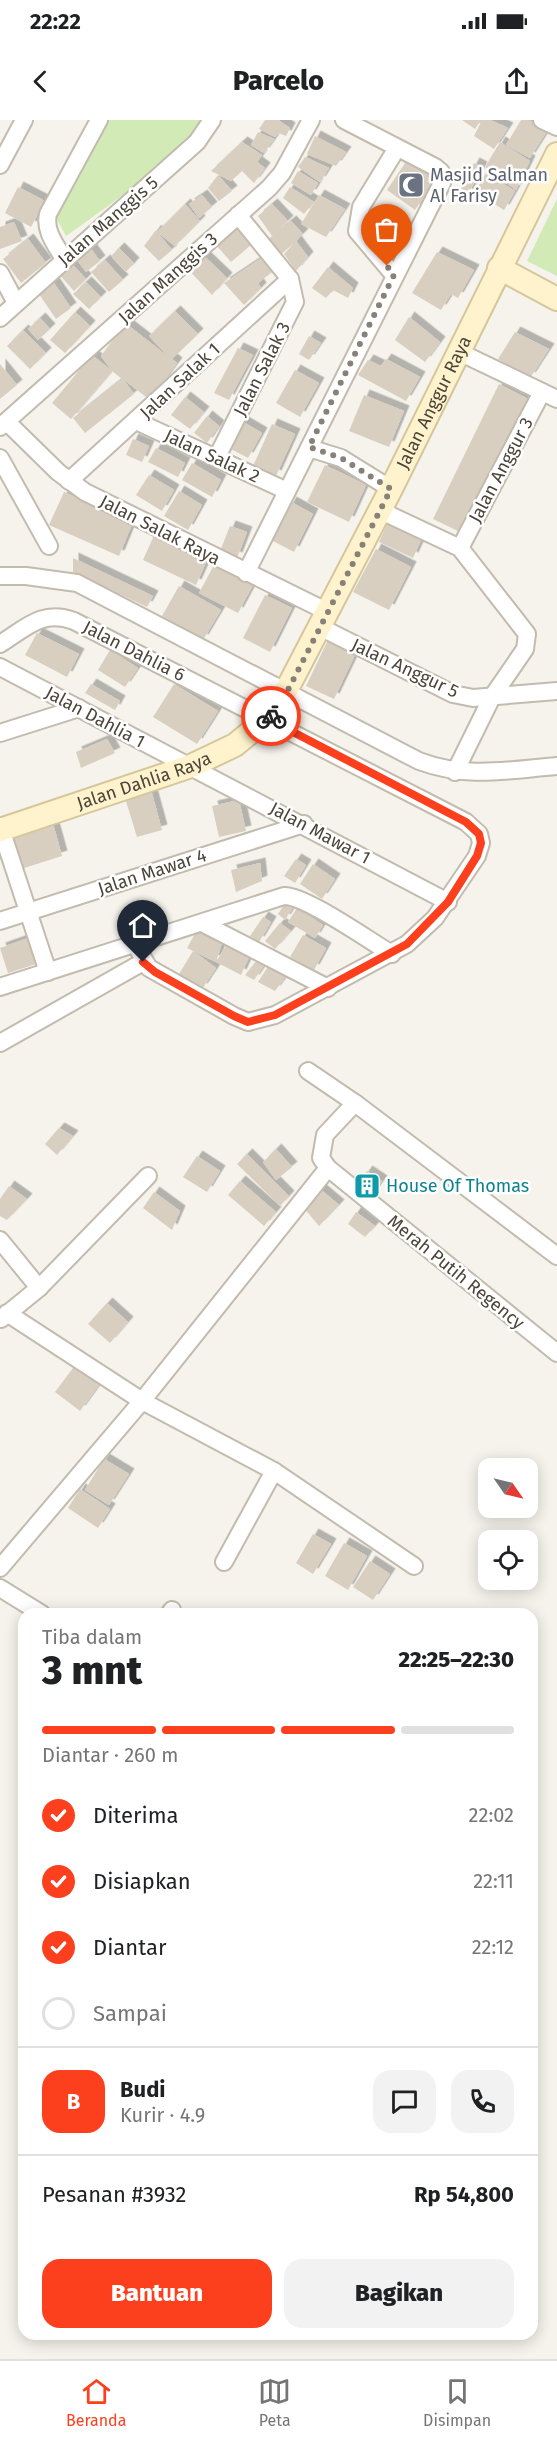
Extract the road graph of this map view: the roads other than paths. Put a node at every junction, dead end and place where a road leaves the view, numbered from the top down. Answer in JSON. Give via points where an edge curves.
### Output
{"nodes":[{"id":1,"x":24,"y":120,"type":"edge"},
{"id":2,"x":99,"y":120,"type":"edge"},
{"id":3,"x":212,"y":120,"type":"edge"},
{"id":4,"x":311,"y":120,"type":"edge"},
{"id":5,"x":344,"y":120,"type":"edge"},
{"id":6,"x":542,"y":120,"type":"edge"},
{"id":7,"x":557,"y":127,"type":"edge"},
{"id":8,"x":397,"y":148,"type":"junction"},
{"id":9,"x":557,"y":154,"type":"edge"},
{"id":10,"x":0,"y":165,"type":"edge"},
{"id":11,"x":238,"y":215,"type":"junction"},
{"id":12,"x":64,"y":259,"type":"junction"},
{"id":13,"x":499,"y":268,"type":"junction"},
{"id":14,"x":0,"y":273,"type":"edge"},
{"id":15,"x":394,"y":275,"type":"junction"},
{"id":16,"x":290,"y":279,"type":"junction"},
{"id":17,"x":557,"y":299,"type":"edge"},
{"id":18,"x":16,"y":303,"type":"junction"},
{"id":19,"x":0,"y":318,"type":"edge"},
{"id":20,"x":457,"y":351,"type":"junction"},
{"id":21,"x":550,"y":395,"type":"edge"},
{"id":22,"x":136,"y":421,"type":"junction"},
{"id":23,"x":4,"y":425,"type":"edge"},
{"id":24,"x":309,"y":447,"type":"junction"},
{"id":25,"x":217,"y":457,"type":"junction"},
{"id":26,"x":0,"y":458,"type":"edge"},
{"id":27,"x":69,"y":481,"type":"junction"},
{"id":28,"x":391,"y":489,"type":"junction"},
{"id":29,"x":287,"y":491,"type":"junction"},
{"id":30,"x":380,"y":510,"type":"junction"},
{"id":31,"x":49,"y":546,"type":"dead end"},
{"id":32,"x":460,"y":548,"type":"junction"},
{"id":33,"x":246,"y":573,"type":"junction"},
{"id":34,"x":0,"y":576,"type":"edge"},
{"id":35,"x":324,"y":620,"type":"junction"},
{"id":36,"x":0,"y":644,"type":"edge"},
{"id":37,"x":0,"y":667,"type":"edge"},
{"id":38,"x":557,"y":691,"type":"edge"},
{"id":39,"x":492,"y":697,"type":"junction"},
{"id":40,"x":278,"y":705,"type":"junction"},
{"id":41,"x":79,"y":708,"type":"junction"},
{"id":42,"x":0,"y":733,"type":"edge"},
{"id":43,"x":191,"y":766,"type":"junction"},
{"id":44,"x":557,"y":766,"type":"edge"},
{"id":45,"x":455,"y":772,"type":"junction"},
{"id":46,"x":304,"y":824,"type":"junction"},
{"id":47,"x":0,"y":828,"type":"edge"},
{"id":48,"x":448,"y":902,"type":"junction"},
{"id":49,"x":28,"y":912,"type":"junction"},
{"id":50,"x":0,"y":921,"type":"edge"},
{"id":51,"x":204,"y":924,"type":"junction"},
{"id":52,"x":136,"y":946,"type":"junction"},
{"id":53,"x":392,"y":954,"type":"junction"},
{"id":54,"x":143,"y":962,"type":"junction"},
{"id":55,"x":48,"y":972,"type":"junction"},
{"id":56,"x":0,"y":987,"type":"edge"},
{"id":57,"x":328,"y":988,"type":"junction"},
{"id":58,"x":0,"y":1043,"type":"edge"},
{"id":59,"x":308,"y":1071,"type":"dead end"},
{"id":60,"x":355,"y":1103,"type":"junction"},
{"id":61,"x":328,"y":1168,"type":"junction"},
{"id":62,"x":148,"y":1176,"type":"dead end"},
{"id":63,"x":0,"y":1240,"type":"edge"},
{"id":64,"x":557,"y":1257,"type":"edge"},
{"id":65,"x":39,"y":1288,"type":"junction"},
{"id":66,"x":3,"y":1316,"type":"edge"},
{"id":67,"x":557,"y":1353,"type":"edge"},
{"id":68,"x":142,"y":1401,"type":"junction"},
{"id":69,"x":274,"y":1472,"type":"junction"},
{"id":70,"x":224,"y":1562,"type":"dead end"},
{"id":71,"x":414,"y":1566,"type":"dead end"},
{"id":72,"x":0,"y":1568,"type":"edge"},
{"id":73,"x":0,"y":1588,"type":"edge"},
{"id":74,"x":32,"y":1608,"type":"edge"}],
"edges":[{"from":1,"to":10,"type":"street"},
{"from":2,"to":12,"type":"street","via":[[48,214],[49,232]]},
{"from":3,"to":12,"type":"street","name":"Jalan Manggis 5","via":[[188,149]]},
{"from":4,"to":11,"type":"street","name":"Jalan Manggis 3","via":[[282,173]]},
{"from":5,"to":8,"type":"street"},
{"from":6,"to":7,"type":"street"},
{"from":8,"to":15,"type":"street","via":[[361,207],[357,231]]},
{"from":8,"to":15,"type":"street","via":[[435,167],[443,176]]},
{"from":9,"to":13,"type":"street","name":"Jalan Anggur Raya"},
{"from":11,"to":16,"type":"street"},
{"from":11,"to":23,"type":"street","name":"Jalan Manggis 3"},
{"from":12,"to":18,"type":"street","name":"Jalan Manggis 5"},
{"from":13,"to":17,"type":"street"},
{"from":13,"to":20,"type":"street","name":"Jalan Anggur Raya"},
{"from":14,"to":18,"type":"street"},
{"from":15,"to":24,"type":"street"},
{"from":16,"to":22,"type":"street","name":"Jalan Salak 1"},
{"from":16,"to":25,"type":"street","name":"Jalan Salak 3","via":[[295,302],[291,314]]},
{"from":18,"to":19,"type":"street","name":"Jalan Manggis 5"},
{"from":20,"to":21,"type":"street"},
{"from":20,"to":28,"type":"street","name":"Jalan Anggur Raya"},
{"from":21,"to":32,"type":"street","name":"Jalan Anggur 3"},
{"from":22,"to":25,"type":"street","name":"Jalan Salak 2"},
{"from":22,"to":27,"type":"street","name":"Jalan Salak 1"},
{"from":23,"to":27,"type":"street","name":"Jalan Salak Raya"},
{"from":24,"to":28,"type":"street","via":[[341,458]]},
{"from":24,"to":29,"type":"street"},
{"from":25,"to":29,"type":"street","name":"Jalan Salak 2"},
{"from":26,"to":31,"type":"street"},
{"from":27,"to":33,"type":"street","name":"Jalan Salak Raya"},
{"from":28,"to":30,"type":"street","name":"Jalan Anggur Raya"},
{"from":29,"to":33,"type":"street"},
{"from":30,"to":32,"type":"street"},
{"from":30,"to":35,"type":"street","name":"Jalan Anggur Raya"},
{"from":32,"to":39,"type":"street","via":[[526,634],[525,649]]},
{"from":33,"to":35,"type":"street","name":"Jalan Salak Raya"},
{"from":34,"to":40,"type":"street","via":[[77,583]]},
{"from":35,"to":39,"type":"street","name":"Jalan Anggur 5","via":[[453,694]]},
{"from":35,"to":40,"type":"street","name":"Jalan Anggur Raya"},
{"from":36,"to":40,"type":"street","name":"Jalan Dahlia 6","via":[[45,616],[59,615]]},
{"from":37,"to":41,"type":"street","name":"Jalan Dahlia 1"},
{"from":38,"to":39,"type":"street","name":"Jalan Anggur 5"},
{"from":39,"to":45,"type":"street"},
{"from":40,"to":43,"type":"street","name":"Jalan Dahlia Raya","via":[[235,745]]},
{"from":40,"to":45,"type":"street"},
{"from":40,"to":48,"type":"street","via":[[474,827],[481,843],[477,856]]},
{"from":41,"to":42,"type":"street"},
{"from":41,"to":43,"type":"street","name":"Jalan Dahlia 1"},
{"from":43,"to":46,"type":"street","name":"Jalan Mawar 1"},
{"from":43,"to":47,"type":"street","name":"Jalan Dahlia Raya"},
{"from":44,"to":45,"type":"street"},
{"from":46,"to":48,"type":"street","name":"Jalan Mawar 1"},
{"from":46,"to":49,"type":"street","name":"Jalan Mawar 4"},
{"from":47,"to":49,"type":"street"},
{"from":48,"to":53,"type":"street","via":[[421,932]]},
{"from":49,"to":50,"type":"street","name":"Jalan Mawar 4"},
{"from":49,"to":55,"type":"street"},
{"from":51,"to":52,"type":"street"},
{"from":51,"to":53,"type":"street","via":[[291,895]]},
{"from":51,"to":57,"type":"street"},
{"from":52,"to":54,"type":"street"},
{"from":52,"to":55,"type":"street"},
{"from":53,"to":57,"type":"street"},
{"from":54,"to":57,"type":"street","via":[[248,1022],[275,1015]]},
{"from":54,"to":58,"type":"street"},
{"from":55,"to":56,"type":"street"},
{"from":59,"to":60,"type":"street"},
{"from":60,"to":61,"type":"street","via":[[325,1135],[321,1158]]},
{"from":60,"to":64,"type":"street"},
{"from":61,"to":67,"type":"street","name":"Merah Putih Regency"},
{"from":61,"to":68,"type":"street"},
{"from":62,"to":65,"type":"street"},
{"from":63,"to":65,"type":"street"},
{"from":65,"to":66,"type":"street"},
{"from":66,"to":68,"type":"street"},
{"from":68,"to":69,"type":"street"},
{"from":68,"to":72,"type":"street"},
{"from":69,"to":70,"type":"street"},
{"from":69,"to":71,"type":"street"},
{"from":73,"to":74,"type":"street"}]}
